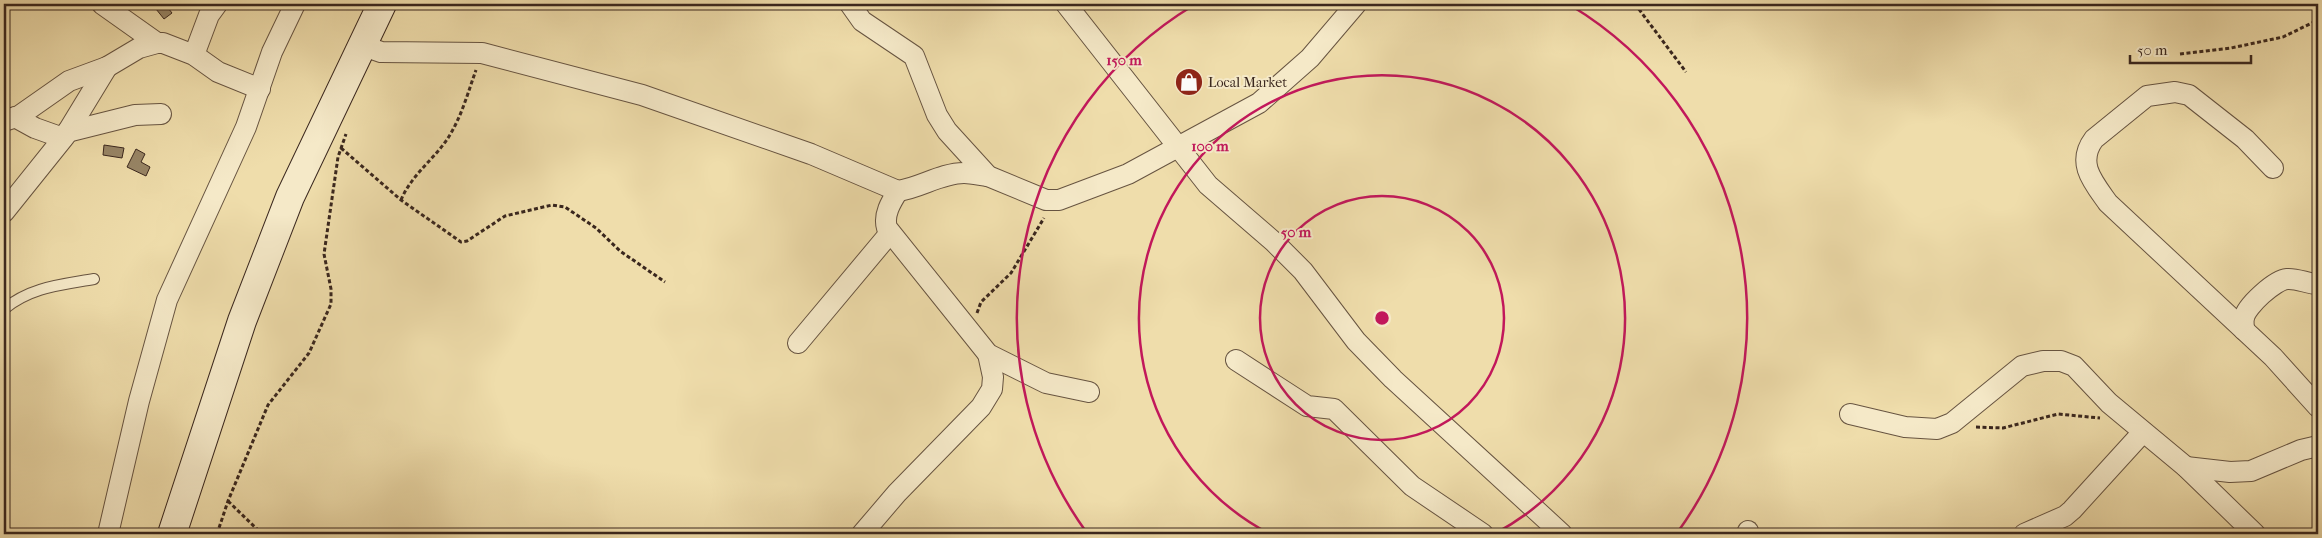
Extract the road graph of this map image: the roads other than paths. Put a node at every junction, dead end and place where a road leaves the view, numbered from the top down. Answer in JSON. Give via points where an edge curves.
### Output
{"nodes":[{"id":1,"x":102,"y":4,"type":"edge"},
{"id":2,"x":217,"y":4,"type":"edge"},
{"id":3,"x":296,"y":4,"type":"edge"},
{"id":4,"x":382,"y":4,"type":"edge"},
{"id":5,"x":850,"y":4,"type":"edge"},
{"id":6,"x":1066,"y":4,"type":"edge"},
{"id":7,"x":1356,"y":4,"type":"edge"},
{"id":8,"x":156,"y":43,"type":"junction"},
{"id":9,"x":361,"y":45,"type":"junction"},
{"id":10,"x":194,"y":55,"type":"junction"},
{"id":11,"x":107,"y":67,"type":"junction"},
{"id":12,"x":260,"y":89,"type":"junction"},
{"id":13,"x":161,"y":114,"type":"dead end"},
{"id":14,"x":10,"y":116,"type":"edge"},
{"id":15,"x":65,"y":135,"type":"junction"},
{"id":16,"x":1177,"y":147,"type":"junction"},
{"id":17,"x":2273,"y":168,"type":"dead end"},
{"id":18,"x":988,"y":176,"type":"junction"},
{"id":19,"x":898,"y":190,"type":"junction"},
{"id":20,"x":4,"y":212,"type":"edge"},
{"id":21,"x":890,"y":233,"type":"junction"},
{"id":22,"x":94,"y":279,"type":"dead end"},
{"id":23,"x":2318,"y":284,"type":"edge"},
{"id":24,"x":4,"y":309,"type":"edge"},
{"id":25,"x":2244,"y":330,"type":"junction"},
{"id":26,"x":798,"y":343,"type":"dead end"},
{"id":27,"x":983,"y":348,"type":"junction"},
{"id":28,"x":1236,"y":360,"type":"dead end"},
{"id":29,"x":1089,"y":392,"type":"dead end"},
{"id":30,"x":2318,"y":407,"type":"edge"},
{"id":31,"x":1850,"y":414,"type":"dead end"},
{"id":32,"x":2136,"y":427,"type":"junction"},
{"id":33,"x":2318,"y":446,"type":"edge"},
{"id":34,"x":2186,"y":466,"type":"junction"},
{"id":35,"x":108,"y":534,"type":"edge"},
{"id":36,"x":172,"y":534,"type":"edge"},
{"id":37,"x":862,"y":534,"type":"edge"},
{"id":38,"x":1483,"y":534,"type":"edge"},
{"id":39,"x":1562,"y":534,"type":"edge"},
{"id":40,"x":2024,"y":534,"type":"edge"},
{"id":41,"x":2255,"y":534,"type":"edge"}],
"edges":[{"from":1,"to":8,"type":"street"},
{"from":2,"to":10,"type":"street","via":[[209,15]]},
{"from":3,"to":12,"type":"street","via":[[272,52]]},
{"from":4,"to":9,"type":"main road"},
{"from":5,"to":18,"type":"street","via":[[862,21],[914,56],[937,115]]},
{"from":6,"to":16,"type":"street"},
{"from":7,"to":16,"type":"street","via":[[1310,58],[1259,103]]},
{"from":8,"to":10,"type":"street"},
{"from":8,"to":11,"type":"street","via":[[139,48]]},
{"from":9,"to":19,"type":"street","via":[[381,52],[482,53],[642,95],[811,154]]},
{"from":9,"to":36,"type":"main road","via":[[290,197],[242,320]]},
{"from":10,"to":12,"type":"street","via":[[218,72]]},
{"from":11,"to":14,"type":"street","via":[[60,86]]},
{"from":11,"to":15,"type":"street"},
{"from":12,"to":35,"type":"street","via":[[246,127],[167,300]]},
{"from":13,"to":15,"type":"street","via":[[135,115]]},
{"from":14,"to":15,"type":"street","via":[[35,128]]},
{"from":15,"to":20,"type":"street"},
{"from":16,"to":18,"type":"street","via":[[1128,174],[1055,200],[1032,196]]},
{"from":16,"to":39,"type":"street","via":[[1208,185],[1303,271],[1356,341],[1393,379]]},
{"from":17,"to":25,"type":"street","via":[[2244,139],[2189,95],[2176,92],[2147,96],[2087,147],[2085,160],[2090,177],[2108,203]]},
{"from":18,"to":19,"type":"street","via":[[952,174],[911,189]]},
{"from":19,"to":21,"type":"street","via":[[885,222]]},
{"from":21,"to":26,"type":"street"},
{"from":21,"to":27,"type":"street"},
{"from":22,"to":24,"type":"lane","via":[[50,286],[19,297]]},
{"from":23,"to":25,"type":"street","via":[[2288,278],[2280,280],[2251,303],[2244,318]]},
{"from":25,"to":30,"type":"street","via":[[2274,357]]},
{"from":27,"to":29,"type":"street","via":[[1046,383]]},
{"from":27,"to":37,"type":"street","via":[[993,377],[992,389],[981,407],[903,486]]},
{"from":28,"to":38,"type":"street","via":[[1307,406],[1334,409],[1412,486]]},
{"from":31,"to":32,"type":"street","via":[[1905,427],[1937,429],[1952,423],[2022,366],[2062,361],[2074,366]]},
{"from":32,"to":34,"type":"street"},
{"from":32,"to":40,"type":"street","via":[[2105,472],[2072,510]]},
{"from":33,"to":34,"type":"street","via":[[2251,471],[2230,472]]},
{"from":34,"to":41,"type":"street"}]}
